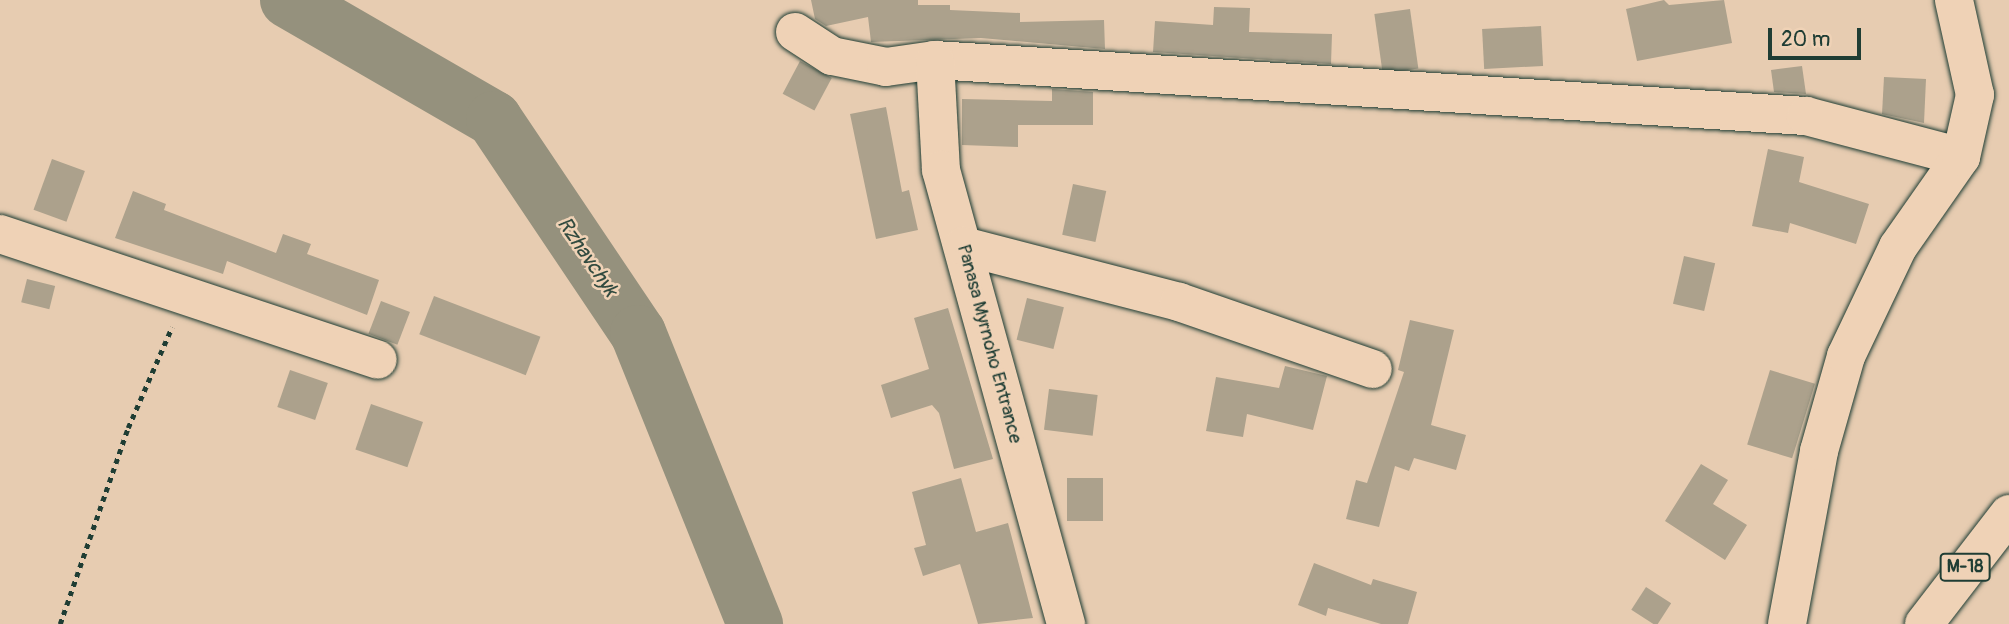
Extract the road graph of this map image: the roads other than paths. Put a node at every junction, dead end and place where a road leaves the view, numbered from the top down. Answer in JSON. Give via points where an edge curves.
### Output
{"nodes":[{"id":1,"x":1954,"y":0,"type":"edge"},
{"id":2,"x":795,"y":32,"type":"dead end"},
{"id":3,"x":935,"y":60,"type":"junction"},
{"id":4,"x":1961,"y":157,"type":"junction"},
{"id":5,"x":0,"y":234,"type":"edge"},
{"id":6,"x":963,"y":246,"type":"junction"},
{"id":7,"x":378,"y":360,"type":"dead end"},
{"id":8,"x":1373,"y":369,"type":"dead end"},
{"id":9,"x":2009,"y":514,"type":"edge"},
{"id":10,"x":1066,"y":624,"type":"edge"},
{"id":11,"x":1787,"y":624,"type":"edge"},
{"id":12,"x":1924,"y":624,"type":"edge"}],
"edges":[{"from":1,"to":4,"type":"main road","via":[[1975,95]]},
{"from":2,"to":3,"type":"main road","via":[[832,57],[873,65]]},
{"from":3,"to":4,"type":"main road","via":[[1805,116]]},
{"from":3,"to":6,"type":"main road","name":"Panasa Myrnoho Entrance","via":[[942,170]]},
{"from":4,"to":11,"type":"main road","via":[[1898,247],[1846,356],[1819,451]]},
{"from":5,"to":7,"type":"main road"},
{"from":6,"to":8,"type":"main road","via":[[1178,302]]},
{"from":6,"to":10,"type":"main road","name":"Panasa Myrnoho Entrance"},
{"from":9,"to":12,"type":"main road","number":"М-18"}]}
